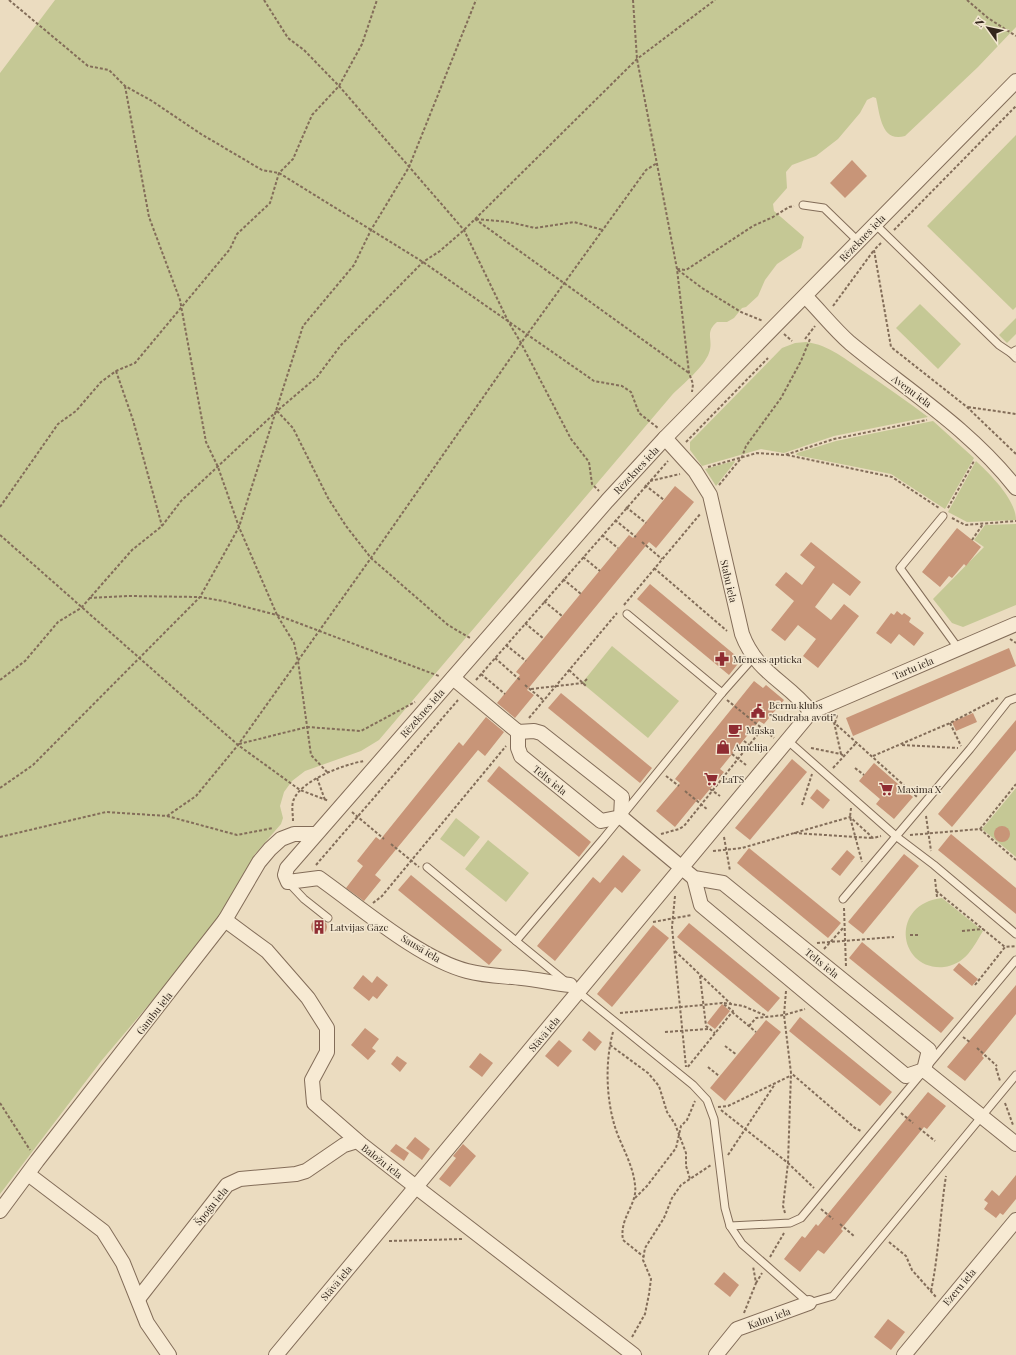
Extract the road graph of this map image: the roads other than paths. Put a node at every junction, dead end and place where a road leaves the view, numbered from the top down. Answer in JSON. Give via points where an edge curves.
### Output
{"nodes":[{"id":1,"x":1016,"y":81,"type":"edge"},
{"id":2,"x":803,"y":205,"type":"road end"},
{"id":3,"x":876,"y":225,"type":"junction"},
{"id":4,"x":859,"y":242,"type":"junction"},
{"id":5,"x":806,"y":296,"type":"junction"},
{"id":6,"x":1014,"y":354,"type":"edge"},
{"id":7,"x":666,"y":437,"type":"junction"},
{"id":8,"x":1016,"y":488,"type":"edge"},
{"id":9,"x":944,"y":514,"type":"road end"},
{"id":10,"x":627,"y":614,"type":"dead end"},
{"id":11,"x":1016,"y":624,"type":"edge"},
{"id":12,"x":958,"y":648,"type":"junction"},
{"id":13,"x":753,"y":658,"type":"junction"},
{"id":14,"x":451,"y":680,"type":"junction"},
{"id":15,"x":721,"y":694,"type":"junction"},
{"id":16,"x":1016,"y":698,"type":"edge"},
{"id":17,"x":814,"y":710,"type":"junction"},
{"id":18,"x":522,"y":727,"type":"junction"},
{"id":19,"x":787,"y":740,"type":"junction"},
{"id":20,"x":621,"y":817,"type":"junction"},
{"id":21,"x":315,"y":834,"type":"junction"},
{"id":22,"x":895,"y":835,"type":"junction"},
{"id":23,"x":427,"y":867,"type":"road end"},
{"id":24,"x":682,"y":868,"type":"junction"},
{"id":25,"x":694,"y":878,"type":"junction"},
{"id":26,"x":288,"y":882,"type":"junction"},
{"id":27,"x":843,"y":899,"type":"road end"},
{"id":28,"x":328,"y":918,"type":"dead end"},
{"id":29,"x":225,"y":920,"type":"junction"},
{"id":30,"x":1016,"y":934,"type":"edge"},
{"id":31,"x":516,"y":940,"type":"junction"},
{"id":32,"x":1016,"y":960,"type":"edge"},
{"id":33,"x":574,"y":989,"type":"junction"},
{"id":34,"x":924,"y":1070,"type":"junction"},
{"id":35,"x":1016,"y":1075,"type":"edge"},
{"id":36,"x":982,"y":1117,"type":"junction"},
{"id":37,"x":357,"y":1140,"type":"junction"},
{"id":38,"x":1016,"y":1144,"type":"edge"},
{"id":39,"x":28,"y":1174,"type":"junction"},
{"id":40,"x":416,"y":1187,"type":"junction"},
{"id":41,"x":0,"y":1211,"type":"edge"},
{"id":42,"x":1016,"y":1220,"type":"edge"},
{"id":43,"x":730,"y":1226,"type":"junction"},
{"id":44,"x":138,"y":1299,"type":"junction"},
{"id":45,"x":809,"y":1303,"type":"junction"},
{"id":46,"x":721,"y":1352,"type":"edge"},
{"id":47,"x":631,"y":1353,"type":"edge"},
{"id":48,"x":169,"y":1355,"type":"edge"},
{"id":49,"x":276,"y":1355,"type":"edge"},
{"id":50,"x":904,"y":1355,"type":"edge"}],
"edges":[{"from":1,"to":3,"type":"street","name":"Rēzeknes iela"},
{"from":2,"to":4,"type":"lane","via":[[824,208]]},
{"from":3,"to":4,"type":"street","name":"Rēzeknes iela"},
{"from":3,"to":6,"type":"lane","via":[[999,345]]},
{"from":4,"to":5,"type":"street","name":"Rēzeknes iela"},
{"from":5,"to":7,"type":"street","name":"Rēzeknes iela"},
{"from":5,"to":8,"type":"street","name":"Aveņu iela","via":[[848,341],[946,416],[983,450]]},
{"from":7,"to":13,"type":"street","name":"Stabu iela","via":[[695,471],[710,495],[742,634]]},
{"from":7,"to":14,"type":"street","name":"Rēzeknes iela"},
{"from":9,"to":12,"type":"lane","via":[[900,568]]},
{"from":10,"to":15,"type":"lane"},
{"from":11,"to":12,"type":"street","name":"Tartu iela"},
{"from":12,"to":17,"type":"street","name":"Tartu iela"},
{"from":13,"to":15,"type":"lane"},
{"from":13,"to":17,"type":"street","name":"Stabu iela"},
{"from":14,"to":18,"type":"street"},
{"from":14,"to":21,"type":"street","name":"Rēzeknes iela"},
{"from":15,"to":20,"type":"lane"},
{"from":16,"to":22,"type":"lane","via":[[1008,701],[924,804]]},
{"from":17,"to":19,"type":"street","name":"Stāvā iela"},
{"from":18,"to":20,"type":"street","via":[[542,733],[622,798]]},
{"from":18,"to":20,"type":"street","name":"Telts iela","via":[[518,748],[521,756],[600,821]]},
{"from":19,"to":22,"type":"lane"},
{"from":19,"to":24,"type":"street","name":"Stāvā iela"},
{"from":20,"to":24,"type":"street"},
{"from":20,"to":31,"type":"lane"},
{"from":21,"to":26,"type":"street","name":"Rēzeknes iela","via":[[287,868],[285,875]]},
{"from":21,"to":29,"type":"street","name":"Ganību iela","via":[[294,834],[270,849],[259,862]]},
{"from":22,"to":27,"type":"lane"},
{"from":22,"to":30,"type":"lane"},
{"from":23,"to":31,"type":"lane"},
{"from":24,"to":25,"type":"street"},
{"from":24,"to":33,"type":"street","name":"Stāvā iela","via":[[641,917]]},
{"from":25,"to":34,"type":"street","via":[[701,905],[906,1076]]},
{"from":25,"to":34,"type":"street","name":"Telts iela","via":[[723,882],[929,1050]]},
{"from":26,"to":28,"type":"lane","via":[[304,900]]},
{"from":26,"to":33,"type":"street","name":"Sausā iela","via":[[319,878],[408,942],[443,962],[467,971],[490,976],[521,978]]},
{"from":29,"to":37,"type":"street","name":"Baložu iela","via":[[268,951],[308,998],[327,1028],[327,1052],[312,1080],[314,1103]]},
{"from":29,"to":39,"type":"street","name":"Ganību iela"},
{"from":31,"to":33,"type":"lane"},
{"from":32,"to":34,"type":"lane"},
{"from":33,"to":40,"type":"street","name":"Stāvā iela"},
{"from":33,"to":43,"type":"lane","via":[[693,1085],[711,1108],[724,1208]]},
{"from":34,"to":36,"type":"street"},
{"from":34,"to":43,"type":"lane","via":[[801,1218],[790,1223]]},
{"from":35,"to":36,"type":"lane"},
{"from":36,"to":38,"type":"street"},
{"from":36,"to":45,"type":"lane","via":[[833,1296]]},
{"from":37,"to":40,"type":"street","name":"Baložu iela"},
{"from":37,"to":44,"type":"street","name":"Špoģu iela","via":[[344,1145],[306,1171],[240,1179],[227,1185]]},
{"from":39,"to":41,"type":"street","name":"Ganību iela"},
{"from":39,"to":44,"type":"street","via":[[103,1231],[123,1263]]},
{"from":40,"to":47,"type":"street","name":"Baložu iela"},
{"from":40,"to":49,"type":"street","name":"Stāvā iela"},
{"from":42,"to":50,"type":"street","name":"Ezeru iela"},
{"from":43,"to":45,"type":"lane","via":[[742,1244]]},
{"from":44,"to":48,"type":"street","via":[[147,1323]]},
{"from":45,"to":46,"type":"street","name":"Kalnu iela","via":[[738,1329]]}]}
